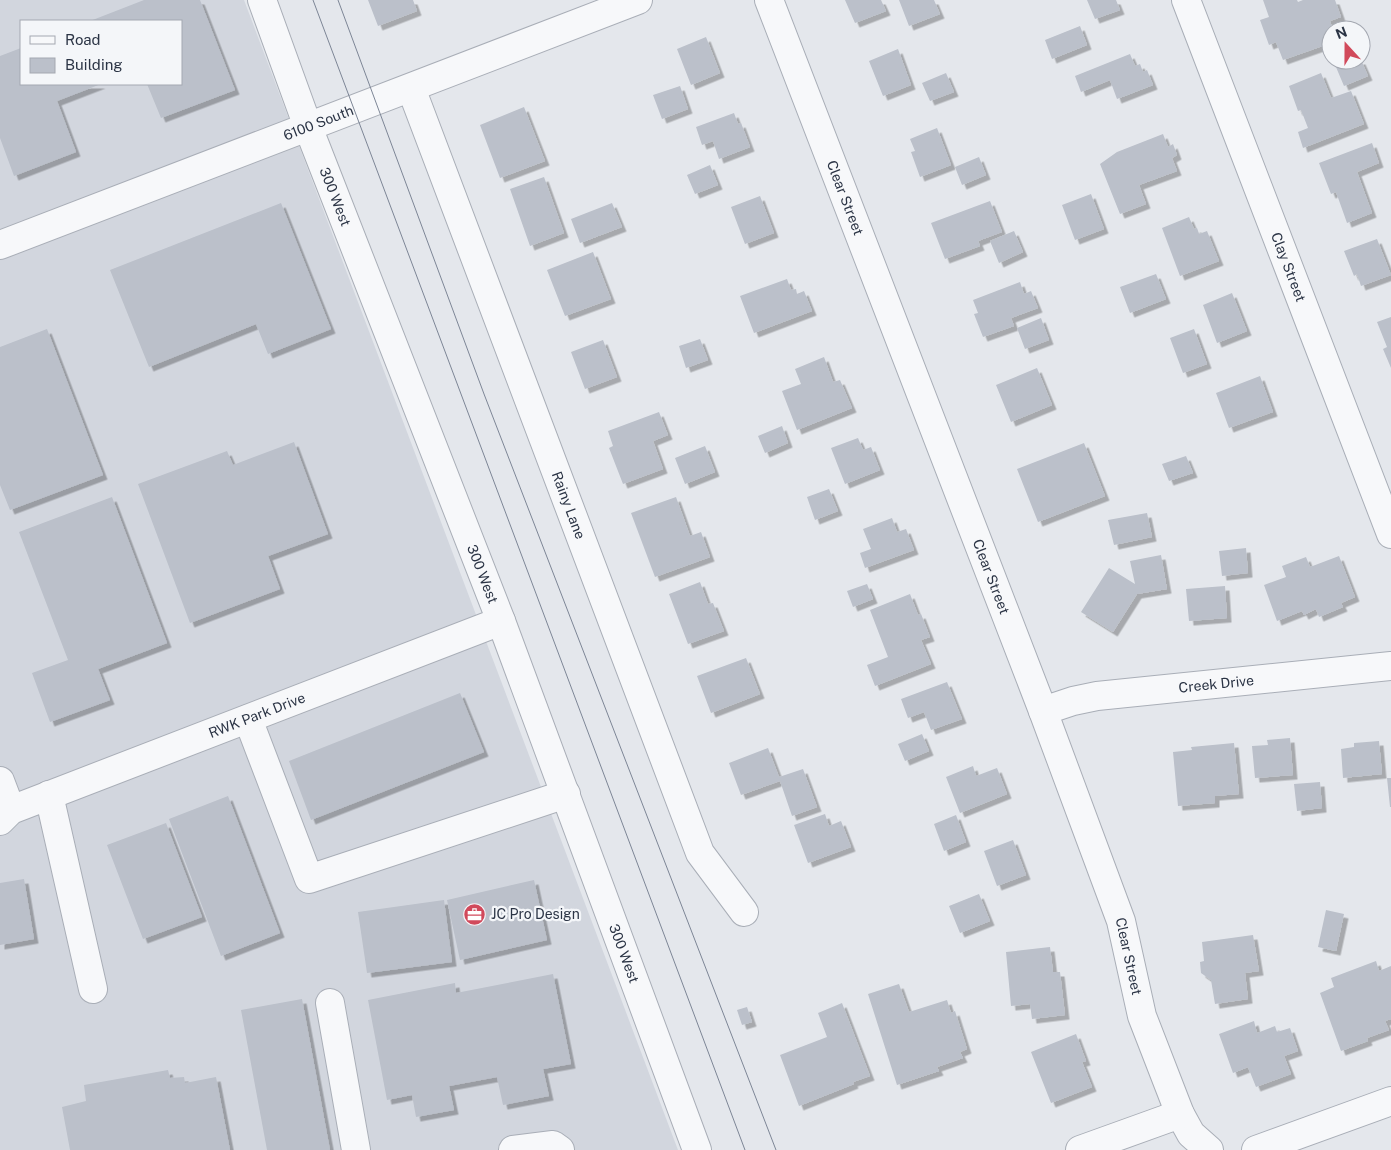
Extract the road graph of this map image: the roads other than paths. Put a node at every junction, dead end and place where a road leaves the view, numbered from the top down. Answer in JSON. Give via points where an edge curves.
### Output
{"nodes":[{"id":1,"x":262,"y":0,"type":"edge"},
{"id":2,"x":638,"y":0,"type":"edge"},
{"id":3,"x":769,"y":0,"type":"edge"},
{"id":4,"x":1186,"y":0,"type":"edge"},
{"id":5,"x":411,"y":88,"type":"junction"},
{"id":6,"x":308,"y":126,"type":"junction"},
{"id":7,"x":0,"y":245,"type":"edge"},
{"id":8,"x":1391,"y":534,"type":"edge"},
{"id":9,"x":501,"y":621,"type":"junction"},
{"id":10,"x":1391,"y":666,"type":"edge"},
{"id":11,"x":1043,"y":711,"type":"junction"},
{"id":12,"x":248,"y":719,"type":"junction"},
{"id":13,"x":0,"y":781,"type":"edge"},
{"id":14,"x":566,"y":794,"type":"junction"},
{"id":15,"x":49,"y":795,"type":"junction"},
{"id":16,"x":6,"y":815,"type":"edge"},
{"id":17,"x":744,"y":912,"type":"dead end"},
{"id":18,"x":93,"y":989,"type":"dead end"},
{"id":19,"x":330,"y":1003,"type":"dead end"},
{"id":20,"x":1391,"y":1102,"type":"edge"},
{"id":21,"x":1180,"y":1114,"type":"junction"},
{"id":22,"x":356,"y":1150,"type":"edge"},
{"id":23,"x":513,"y":1150,"type":"edge"},
{"id":24,"x":560,"y":1150,"type":"edge"},
{"id":25,"x":697,"y":1150,"type":"edge"},
{"id":26,"x":1080,"y":1150,"type":"edge"},
{"id":27,"x":1209,"y":1150,"type":"edge"},
{"id":28,"x":1256,"y":1150,"type":"edge"}],
"edges":[{"from":1,"to":6,"type":"street","name":"300 West"},
{"from":2,"to":5,"type":"street","name":"6100 South"},
{"from":3,"to":11,"type":"street","name":"Clear Street"},
{"from":4,"to":8,"type":"street","name":"Clay Street"},
{"from":5,"to":6,"type":"street","name":"6100 South"},
{"from":5,"to":17,"type":"street","name":"Rainy Lane","via":[[700,853]]},
{"from":6,"to":7,"type":"street","name":"6100 South"},
{"from":6,"to":9,"type":"street","name":"300 West"},
{"from":9,"to":12,"type":"street","name":"RWK Park Drive"},
{"from":9,"to":14,"type":"street","name":"300 West"},
{"from":10,"to":11,"type":"street","name":"Creek Drive","via":[[1096,696]]},
{"from":11,"to":21,"type":"street","name":"Clear Street","via":[[1121,921],[1142,1016]]},
{"from":12,"to":14,"type":"street","via":[[309,879]]},
{"from":12,"to":15,"type":"street","name":"RWK Park Drive"},
{"from":13,"to":16,"type":"street"},
{"from":14,"to":25,"type":"street","name":"300 West"},
{"from":15,"to":16,"type":"street","name":"RWK Park Drive"},
{"from":15,"to":18,"type":"street"},
{"from":19,"to":22,"type":"street"},
{"from":20,"to":28,"type":"street"},
{"from":21,"to":26,"type":"street"},
{"from":21,"to":27,"type":"street","name":"Clear Street","via":[[1191,1134]]},
{"from":23,"to":24,"type":"street","via":[[553,1145]]}]}
